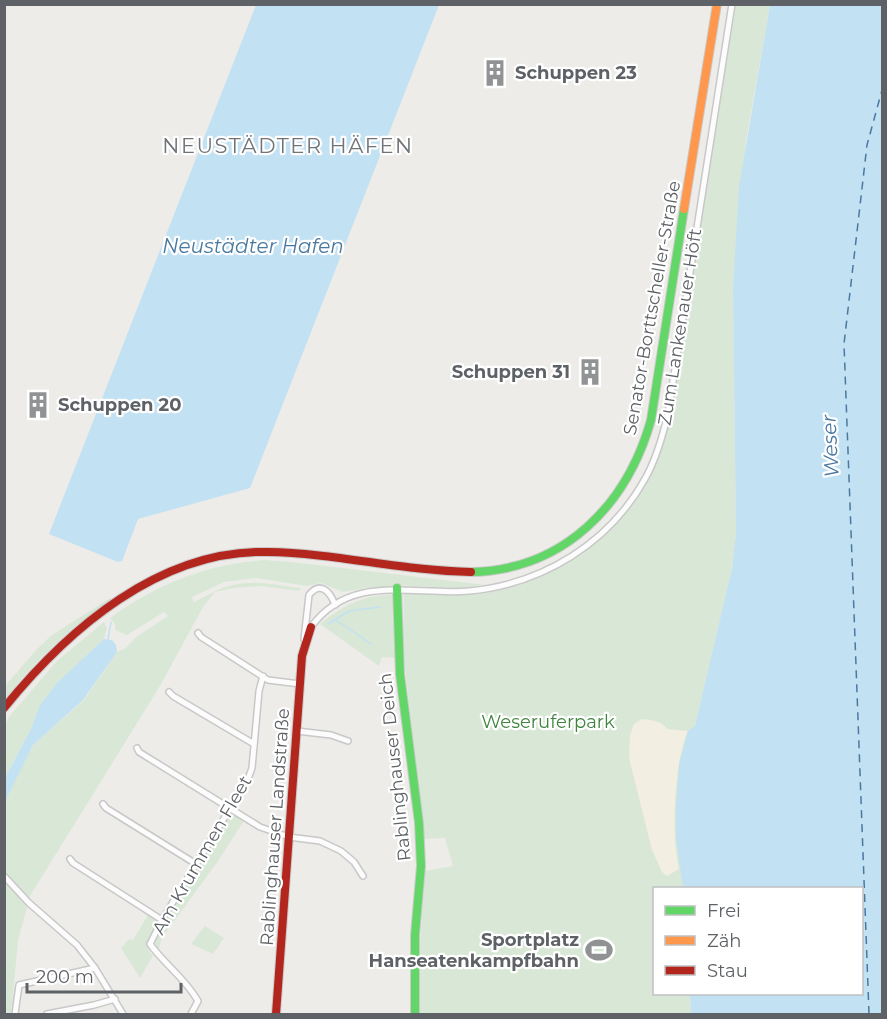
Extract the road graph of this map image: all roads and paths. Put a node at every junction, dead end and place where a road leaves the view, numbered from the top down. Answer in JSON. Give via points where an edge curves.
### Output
{"nodes":[{"id":1,"x":717,"y":4,"type":"edge"},
{"id":2,"x":732,"y":4,"type":"edge"},
{"id":3,"x":397,"y":588,"type":"junction"},
{"id":4,"x":335,"y":605,"type":"junction"},
{"id":5,"x":311,"y":627,"type":"joint"},
{"id":6,"x":198,"y":633,"type":"dead end"},
{"id":7,"x":305,"y":642,"type":"junction"},
{"id":8,"x":263,"y":676,"type":"junction"},
{"id":9,"x":300,"y":684,"type":"junction"},
{"id":10,"x":169,"y":692,"type":"dead end"},
{"id":11,"x":4,"y":708,"type":"edge"},
{"id":12,"x":297,"y":731,"type":"junction"},
{"id":13,"x":348,"y":741,"type":"dead end"},
{"id":14,"x":254,"y":744,"type":"junction"},
{"id":15,"x":137,"y":748,"type":"dead end"},
{"id":16,"x":104,"y":804,"type":"dead end"},
{"id":17,"x":231,"y":809,"type":"junction"},
{"id":18,"x":289,"y":837,"type":"junction"},
{"id":19,"x":70,"y":859,"type":"dead end"},
{"id":20,"x":196,"y":864,"type":"junction"},
{"id":21,"x":4,"y":876,"type":"edge"},
{"id":22,"x":363,"y":876,"type":"dead end"},
{"id":23,"x":162,"y":920,"type":"junction"},
{"id":24,"x":95,"y":968,"type":"junction"},
{"id":25,"x":115,"y":999,"type":"junction"},
{"id":26,"x":15,"y":1014,"type":"edge"},
{"id":27,"x":47,"y":1014,"type":"edge"},
{"id":28,"x":123,"y":1014,"type":"edge"},
{"id":29,"x":191,"y":1014,"type":"edge"},
{"id":30,"x":276,"y":1014,"type":"edge"},
{"id":31,"x":415,"y":1014,"type":"edge"}],
"edges":[{"from":1,"to":11,"type":"street","name":"Senator-Borttscheller-Straße","via":[[651,420],[630,477],[598,518],[540,558],[499,570],[459,572],[275,551],[225,555],[197,563],[153,582],[103,611],[51,654]]},
{"from":2,"to":3,"type":"street","name":"Zum Lankenauer Höft","via":[[668,412],[660,446],[638,491],[610,526],[586,547],[530,578],[466,591]]},
{"from":3,"to":4,"type":"street","name":"Zum Lankenauer Höft","via":[[360,594]]},
{"from":3,"to":31,"type":"street","name":"Rablinghauser Deich","via":[[400,674],[421,866],[415,935]]},
{"from":4,"to":5,"type":"street","name":"Zum Lankenauer Höft"},
{"from":4,"to":7,"type":"street","name":"Rablinghauser Landstraße","via":[[328,591],[322,588],[311,592]]},
{"from":5,"to":7,"type":"street","name":"Rablinghauser Landstraße"},
{"from":6,"to":8,"type":"street"},
{"from":7,"to":9,"type":"street","name":"Rablinghauser Landstraße"},
{"from":8,"to":9,"type":"street"},
{"from":8,"to":14,"type":"street","name":"Am Krummen Fleet"},
{"from":9,"to":12,"type":"street","name":"Rablinghauser Landstraße"},
{"from":10,"to":14,"type":"street"},
{"from":12,"to":13,"type":"street"},
{"from":12,"to":18,"type":"street","name":"Rablinghauser Landstraße"},
{"from":14,"to":17,"type":"street","name":"Am Krummen Fleet","via":[[252,768]]},
{"from":15,"to":17,"type":"street"},
{"from":16,"to":20,"type":"street"},
{"from":17,"to":18,"type":"street","via":[[260,827]]},
{"from":17,"to":20,"type":"street","name":"Am Krummen Fleet"},
{"from":18,"to":22,"type":"street","via":[[342,849]]},
{"from":18,"to":30,"type":"street","name":"Rablinghauser Landstraße"},
{"from":19,"to":23,"type":"street"},
{"from":20,"to":23,"type":"street","name":"Am Krummen Fleet"},
{"from":21,"to":24,"type":"street","via":[[77,945]]},
{"from":23,"to":29,"type":"street","name":"Am Krummen Fleet","via":[[150,944],[198,1001]]},
{"from":24,"to":25,"type":"street"},
{"from":24,"to":26,"type":"street","via":[[19,985]]},
{"from":25,"to":27,"type":"street"},
{"from":25,"to":28,"type":"street"}]}
